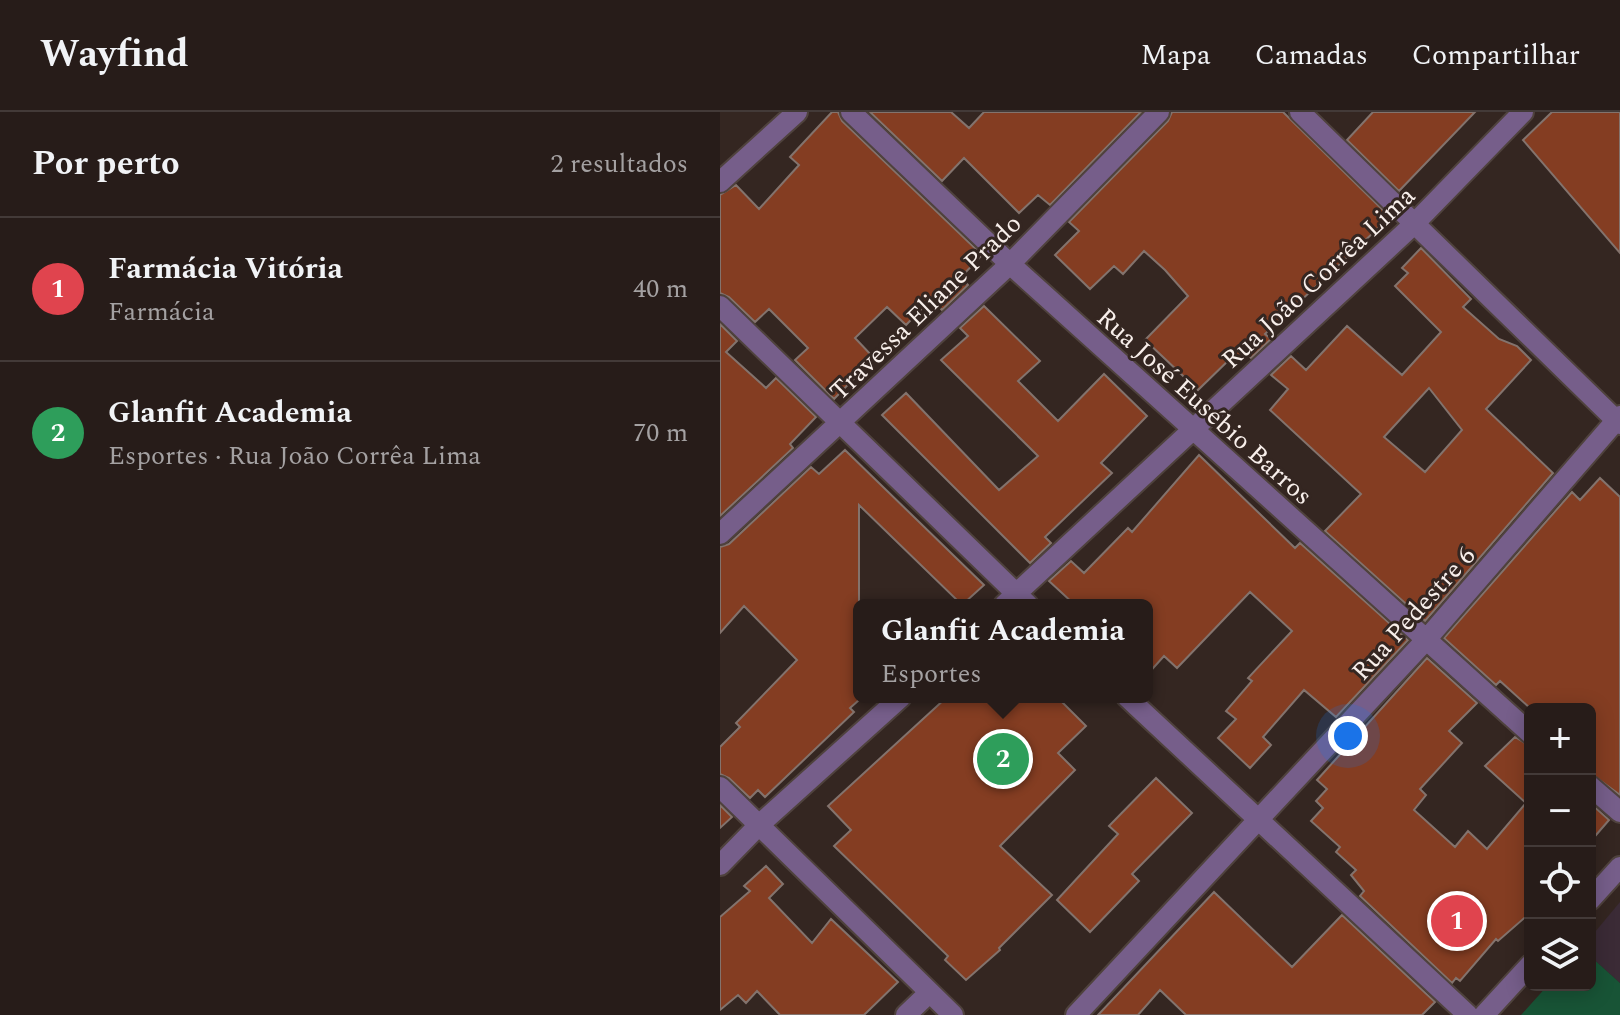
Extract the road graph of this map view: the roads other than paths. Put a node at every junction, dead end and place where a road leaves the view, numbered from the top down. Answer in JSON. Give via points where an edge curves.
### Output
{"nodes":[{"id":1,"x":797,"y":112,"type":"edge"},
{"id":2,"x":851,"y":112,"type":"edge"},
{"id":3,"x":1159,"y":112,"type":"edge"},
{"id":4,"x":1300,"y":112,"type":"edge"},
{"id":5,"x":1523,"y":112,"type":"edge"},
{"id":6,"x":720,"y":182,"type":"edge"},
{"id":7,"x":1413,"y":225,"type":"junction"},
{"id":8,"x":1010,"y":264,"type":"junction"},
{"id":9,"x":720,"y":306,"type":"edge"},
{"id":10,"x":1619,"y":420,"type":"edge"},
{"id":11,"x":842,"y":422,"type":"junction"},
{"id":12,"x":1193,"y":430,"type":"junction"},
{"id":13,"x":720,"y":534,"type":"edge"},
{"id":14,"x":1014,"y":599,"type":"edge"},
{"id":15,"x":1018,"y":599,"type":"edge"},
{"id":16,"x":1425,"y":641,"type":"junction"},
{"id":17,"x":894,"y":703,"type":"edge"},
{"id":18,"x":1133,"y":703,"type":"edge"},
{"id":19,"x":1524,"y":728,"type":"edge"},
{"id":20,"x":720,"y":787,"type":"edge"},
{"id":21,"x":1596,"y":791,"type":"edge"},
{"id":22,"x":1620,"y":812,"type":"edge"},
{"id":23,"x":1259,"y":821,"type":"junction"},
{"id":24,"x":759,"y":825,"type":"junction"},
{"id":25,"x":720,"y":865,"type":"edge"},
{"id":26,"x":1620,"y":867,"type":"edge"},
{"id":27,"x":1596,"y":893,"type":"edge"},
{"id":28,"x":1524,"y":972,"type":"edge"},
{"id":29,"x":929,"y":993,"type":"junction"},
{"id":30,"x":906,"y":1015,"type":"edge"},
{"id":31,"x":953,"y":1015,"type":"edge"},
{"id":32,"x":1076,"y":1015,"type":"edge"},
{"id":33,"x":1468,"y":1015,"type":"edge"},
{"id":34,"x":1484,"y":1015,"type":"edge"}],
"edges":[{"from":1,"to":6,"type":"street"},
{"from":2,"to":8,"type":"street","name":"Rua José Eusébio Barros"},
{"from":3,"to":8,"type":"street","name":"Travessa Eliane Prado"},
{"from":4,"to":7,"type":"street"},
{"from":5,"to":7,"type":"street","name":"Rua João Corrêa Lima"},
{"from":7,"to":10,"type":"street"},
{"from":7,"to":12,"type":"street","name":"Rua João Corrêa Lima"},
{"from":8,"to":11,"type":"street","name":"Travessa Eliane Prado"},
{"from":8,"to":12,"type":"street","name":"Rua José Eusébio Barros"},
{"from":9,"to":11,"type":"street"},
{"from":10,"to":16,"type":"street","name":"Rua Pedestre 6"},
{"from":11,"to":13,"type":"street","name":"Travessa Eliane Prado"},
{"from":11,"to":14,"type":"street"},
{"from":12,"to":15,"type":"street","name":"Rua João Corrêa Lima"},
{"from":12,"to":16,"type":"street","name":"Rua José Eusébio Barros"},
{"from":16,"to":19,"type":"street","name":"Rua José Eusébio Barros"},
{"from":16,"to":23,"type":"street","name":"Rua Pedestre 6"},
{"from":17,"to":24,"type":"street"},
{"from":18,"to":23,"type":"street"},
{"from":20,"to":24,"type":"street"},
{"from":21,"to":22,"type":"street"},
{"from":23,"to":32,"type":"street","name":"Rua Pedestre 6"},
{"from":23,"to":33,"type":"street"},
{"from":24,"to":25,"type":"street"},
{"from":24,"to":29,"type":"street"},
{"from":26,"to":27,"type":"street"},
{"from":28,"to":34,"type":"street"},
{"from":29,"to":30,"type":"street"},
{"from":29,"to":31,"type":"street"}]}
